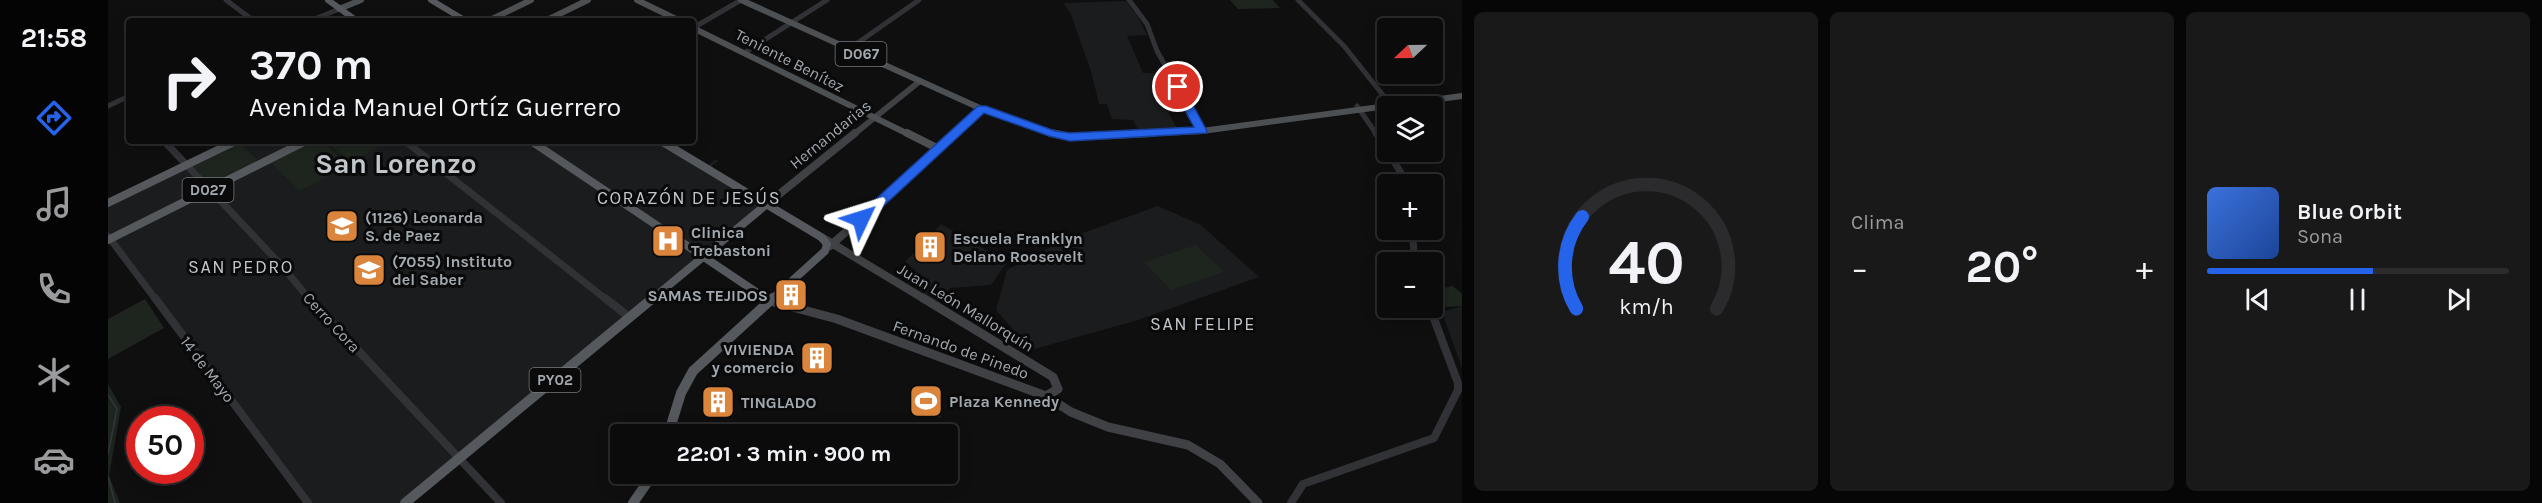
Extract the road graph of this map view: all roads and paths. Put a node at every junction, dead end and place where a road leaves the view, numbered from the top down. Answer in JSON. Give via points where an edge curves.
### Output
{"nodes":[{"id":1,"x":226,"y":0,"type":"edge"},
{"id":2,"x":328,"y":0,"type":"edge"},
{"id":3,"x":361,"y":0,"type":"edge"},
{"id":4,"x":431,"y":0,"type":"edge"},
{"id":5,"x":531,"y":0,"type":"edge"},
{"id":6,"x":588,"y":0,"type":"edge"},
{"id":7,"x":637,"y":0,"type":"edge"},
{"id":8,"x":741,"y":0,"type":"edge"},
{"id":9,"x":827,"y":0,"type":"edge"},
{"id":10,"x":919,"y":0,"type":"edge"},
{"id":11,"x":1129,"y":0,"type":"edge"},
{"id":12,"x":1298,"y":0,"type":"edge"},
{"id":13,"x":339,"y":9,"type":"junction"},
{"id":14,"x":241,"y":12,"type":"junction"},
{"id":15,"x":247,"y":18,"type":"edge"},
{"id":16,"x":250,"y":18,"type":"edge"},
{"id":17,"x":317,"y":18,"type":"edge"},
{"id":18,"x":352,"y":18,"type":"edge"},
{"id":19,"x":461,"y":18,"type":"edge"},
{"id":20,"x":494,"y":18,"type":"edge"},
{"id":21,"x":551,"y":18,"type":"edge"},
{"id":22,"x":674,"y":18,"type":"edge"},
{"id":23,"x":790,"y":22,"type":"junction"},
{"id":24,"x":696,"y":26,"type":"edge"},
{"id":25,"x":696,"y":29,"type":"edge"},
{"id":26,"x":849,"y":49,"type":"junction"},
{"id":27,"x":744,"y":52,"type":"junction"},
{"id":28,"x":920,"y":81,"type":"junction"},
{"id":29,"x":1462,"y":94,"type":"edge"},
{"id":30,"x":1383,"y":96,"type":"edge"},
{"id":31,"x":1443,"y":96,"type":"edge"},
{"id":32,"x":126,"y":100,"type":"edge"},
{"id":33,"x":1377,"y":105,"type":"edge"},
{"id":34,"x":108,"y":106,"type":"edge"},
{"id":35,"x":1359,"y":107,"type":"junction"},
{"id":36,"x":982,"y":109,"type":"junction"},
{"id":37,"x":875,"y":118,"type":"junction"},
{"id":38,"x":1201,"y":129,"type":"junction"},
{"id":39,"x":1377,"y":134,"type":"edge"},
{"id":40,"x":167,"y":144,"type":"edge"},
{"id":41,"x":230,"y":144,"type":"edge"},
{"id":42,"x":300,"y":144,"type":"edge"},
{"id":43,"x":409,"y":144,"type":"edge"},
{"id":44,"x":414,"y":144,"type":"edge"},
{"id":45,"x":535,"y":144,"type":"edge"},
{"id":46,"x":666,"y":144,"type":"edge"},
{"id":47,"x":939,"y":149,"type":"junction"},
{"id":48,"x":185,"y":165,"type":"junction"},
{"id":49,"x":209,"y":190,"type":"junction"},
{"id":50,"x":108,"y":203,"type":"edge"},
{"id":51,"x":767,"y":204,"type":"junction"},
{"id":52,"x":820,"y":237,"type":"junction"},
{"id":53,"x":109,"y":239,"type":"edge"},
{"id":54,"x":833,"y":244,"type":"junction"},
{"id":55,"x":825,"y":251,"type":"junction"},
{"id":56,"x":704,"y":258,"type":"junction"},
{"id":57,"x":770,"y":301,"type":"junction"},
{"id":58,"x":631,"y":316,"type":"junction"},
{"id":59,"x":1434,"y":318,"type":"edge"},
{"id":60,"x":1046,"y":396,"type":"junction"},
{"id":61,"x":672,"y":424,"type":"edge"},
{"id":62,"x":460,"y":458,"type":"junction"},
{"id":63,"x":646,"y":484,"type":"edge"},
{"id":64,"x":409,"y":501,"type":"edge"},
{"id":65,"x":308,"y":503,"type":"edge"},
{"id":66,"x":501,"y":503,"type":"edge"},
{"id":67,"x":633,"y":503,"type":"edge"},
{"id":68,"x":1258,"y":503,"type":"edge"},
{"id":69,"x":1291,"y":503,"type":"edge"}],
"edges":[{"from":1,"to":14,"type":"street"},
{"from":2,"to":13,"type":"highway"},
{"from":3,"to":13,"type":"main road"},
{"from":4,"to":19,"type":"highway"},
{"from":5,"to":20,"type":"main road"},
{"from":6,"to":21,"type":"main road"},
{"from":7,"to":22,"type":"main road"},
{"from":8,"to":23,"type":"main road","number":"D067"},
{"from":8,"to":24,"type":"street"},
{"from":9,"to":23,"type":"street"},
{"from":10,"to":26,"type":"street"},
{"from":11,"to":38,"type":"street","via":[[1147,24],[1157,51]]},
{"from":12,"to":30,"type":"street","via":[[1344,46]]},
{"from":13,"to":17,"type":"street"},
{"from":13,"to":18,"type":"highway"},
{"from":14,"to":15,"type":"street"},
{"from":14,"to":16,"type":"street"},
{"from":23,"to":26,"type":"main road","number":"D067"},
{"from":23,"to":27,"type":"street"},
{"from":25,"to":27,"type":"main road","name":"Teniente Benítez"},
{"from":26,"to":28,"type":"main road","number":"D067"},
{"from":27,"to":37,"type":"main road","name":"Teniente Benítez"},
{"from":28,"to":36,"type":"main road","number":"D067"},
{"from":28,"to":37,"type":"main road","name":"Hernandarias"},
{"from":29,"to":31,"type":"main road","number":"D067"},
{"from":32,"to":34,"type":"street"},
{"from":33,"to":35,"type":"main road","number":"D067"},
{"from":35,"to":38,"type":"main road","number":"D067"},
{"from":35,"to":39,"type":"street"},
{"from":36,"to":38,"type":"main road","number":"D067","via":[[1053,134]]},
{"from":36,"to":47,"type":"main road"},
{"from":37,"to":47,"type":"main road","name":"Teniente Benítez"},
{"from":37,"to":51,"type":"main road","name":"Hernandarias"},
{"from":40,"to":48,"type":"street","name":"Cerro Cora"},
{"from":41,"to":48,"type":"highway","number":"D027"},
{"from":42,"to":49,"type":"highway","number":"D027"},
{"from":43,"to":58,"type":"street"},
{"from":44,"to":58,"type":"street"},
{"from":45,"to":56,"type":"highway"},
{"from":46,"to":51,"type":"highway"},
{"from":47,"to":54,"type":"main road"},
{"from":48,"to":49,"type":"street","name":"Cerro Cora"},
{"from":48,"to":50,"type":"highway","number":"D027"},
{"from":49,"to":53,"type":"highway","number":"D027"},
{"from":49,"to":62,"type":"street","name":"Cerro Cora"},
{"from":51,"to":52,"type":"highway"},
{"from":51,"to":56,"type":"highway","name":"Hernandarias","number":"PY02"},
{"from":52,"to":54,"type":"main road","name":"Juan León Mallorquín"},
{"from":52,"to":55,"type":"highway","via":[[826,243]]},
{"from":53,"to":65,"type":"street","name":"14 de Mayo"},
{"from":54,"to":55,"type":"main road"},
{"from":54,"to":60,"type":"main road","name":"Juan León Mallorquín","via":[[1053,377],[1058,389]]},
{"from":55,"to":57,"type":"highway"},
{"from":56,"to":57,"type":"highway"},
{"from":56,"to":58,"type":"highway","number":"PY02"},
{"from":57,"to":60,"type":"main road","name":"Fernando de Pinedo","via":[[837,319]]},
{"from":57,"to":61,"type":"highway","via":[[686,380]]},
{"from":58,"to":62,"type":"highway","number":"PY02"},
{"from":59,"to":69,"type":"street","via":[[1458,383],[1434,438],[1303,484]]},
{"from":60,"to":68,"type":"main road","name":"Fernando de Pinedo","via":[[1071,412],[1108,427],[1188,445],[1220,464]]},
{"from":62,"to":64,"type":"highway","number":"PY02"},
{"from":62,"to":66,"type":"street","name":"Cerro Cora"},
{"from":63,"to":67,"type":"highway"}]}
